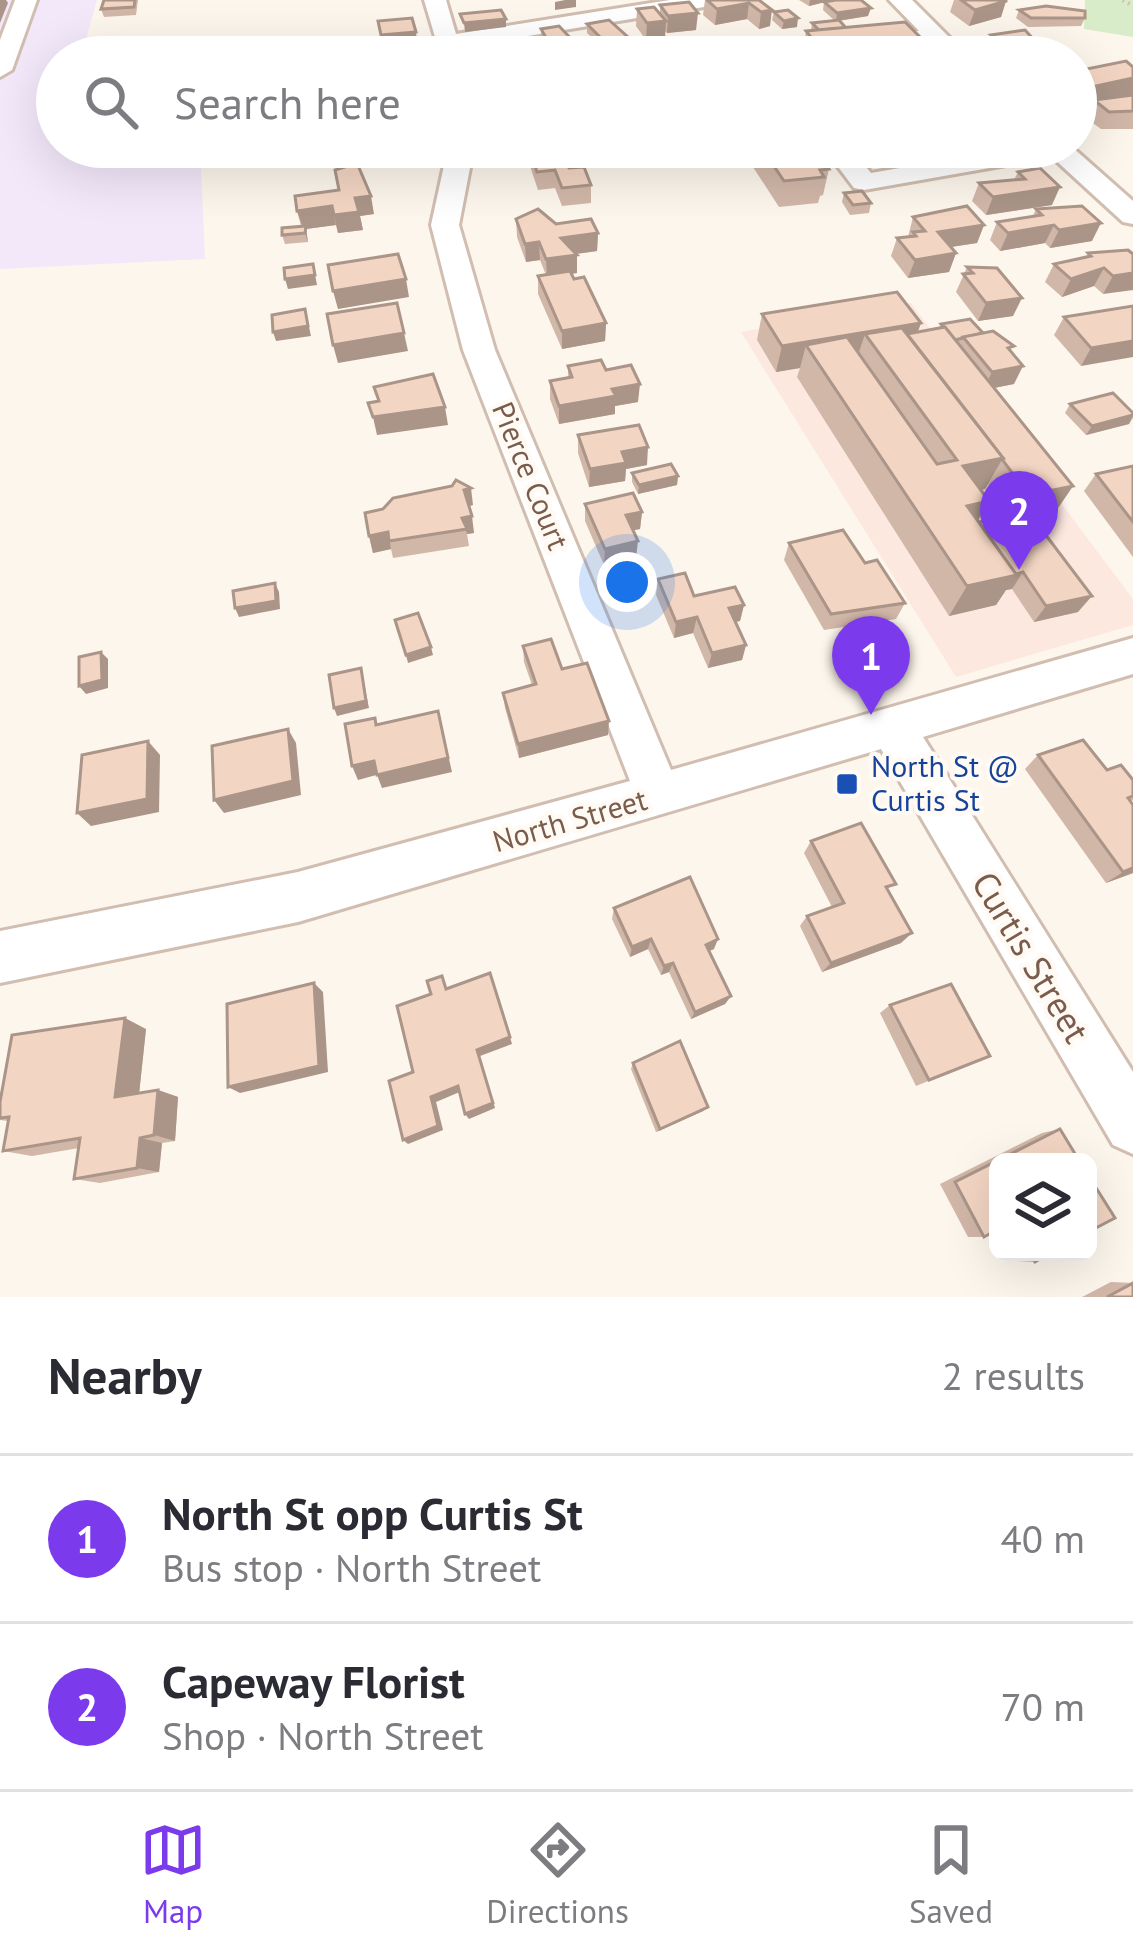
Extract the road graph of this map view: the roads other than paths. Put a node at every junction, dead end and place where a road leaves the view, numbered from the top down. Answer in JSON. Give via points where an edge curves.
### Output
{"nodes":[{"id":1,"x":26,"y":0,"type":"edge"},
{"id":2,"x":435,"y":0,"type":"edge"},
{"id":3,"x":710,"y":0,"type":"edge"},
{"id":4,"x":900,"y":0,"type":"edge"},
{"id":5,"x":446,"y":36,"type":"edge"},
{"id":6,"x":523,"y":36,"type":"edge"},
{"id":7,"x":935,"y":36,"type":"edge"},
{"id":8,"x":0,"y":70,"type":"edge"},
{"id":9,"x":456,"y":168,"type":"edge"},
{"id":10,"x":853,"y":168,"type":"edge"},
{"id":11,"x":944,"y":168,"type":"edge"},
{"id":12,"x":1080,"y":168,"type":"edge"},
{"id":13,"x":1132,"y":215,"type":"edge"},
{"id":14,"x":1133,"y":656,"type":"edge"},
{"id":15,"x":892,"y":727,"type":"junction"},
{"id":16,"x":659,"y":796,"type":"junction"},
{"id":17,"x":0,"y":958,"type":"edge"},
{"id":18,"x":1133,"y":1125,"type":"edge"}],
"edges":[{"from":1,"to":8,"type":"street"},
{"from":2,"to":5,"type":"street"},
{"from":3,"to":6,"type":"street"},
{"from":4,"to":7,"type":"street"},
{"from":9,"to":16,"type":"street","name":"Pierce Court","via":[[445,225],[479,350]]},
{"from":10,"to":11,"type":"street","via":[[864,182]]},
{"from":12,"to":13,"type":"street"},
{"from":14,"to":15,"type":"street","name":"North Street"},
{"from":15,"to":16,"type":"street","name":"North Street"},
{"from":15,"to":18,"type":"street","name":"Curtis Street"},
{"from":16,"to":17,"type":"street","name":"North Street","via":[[298,897]]}]}
